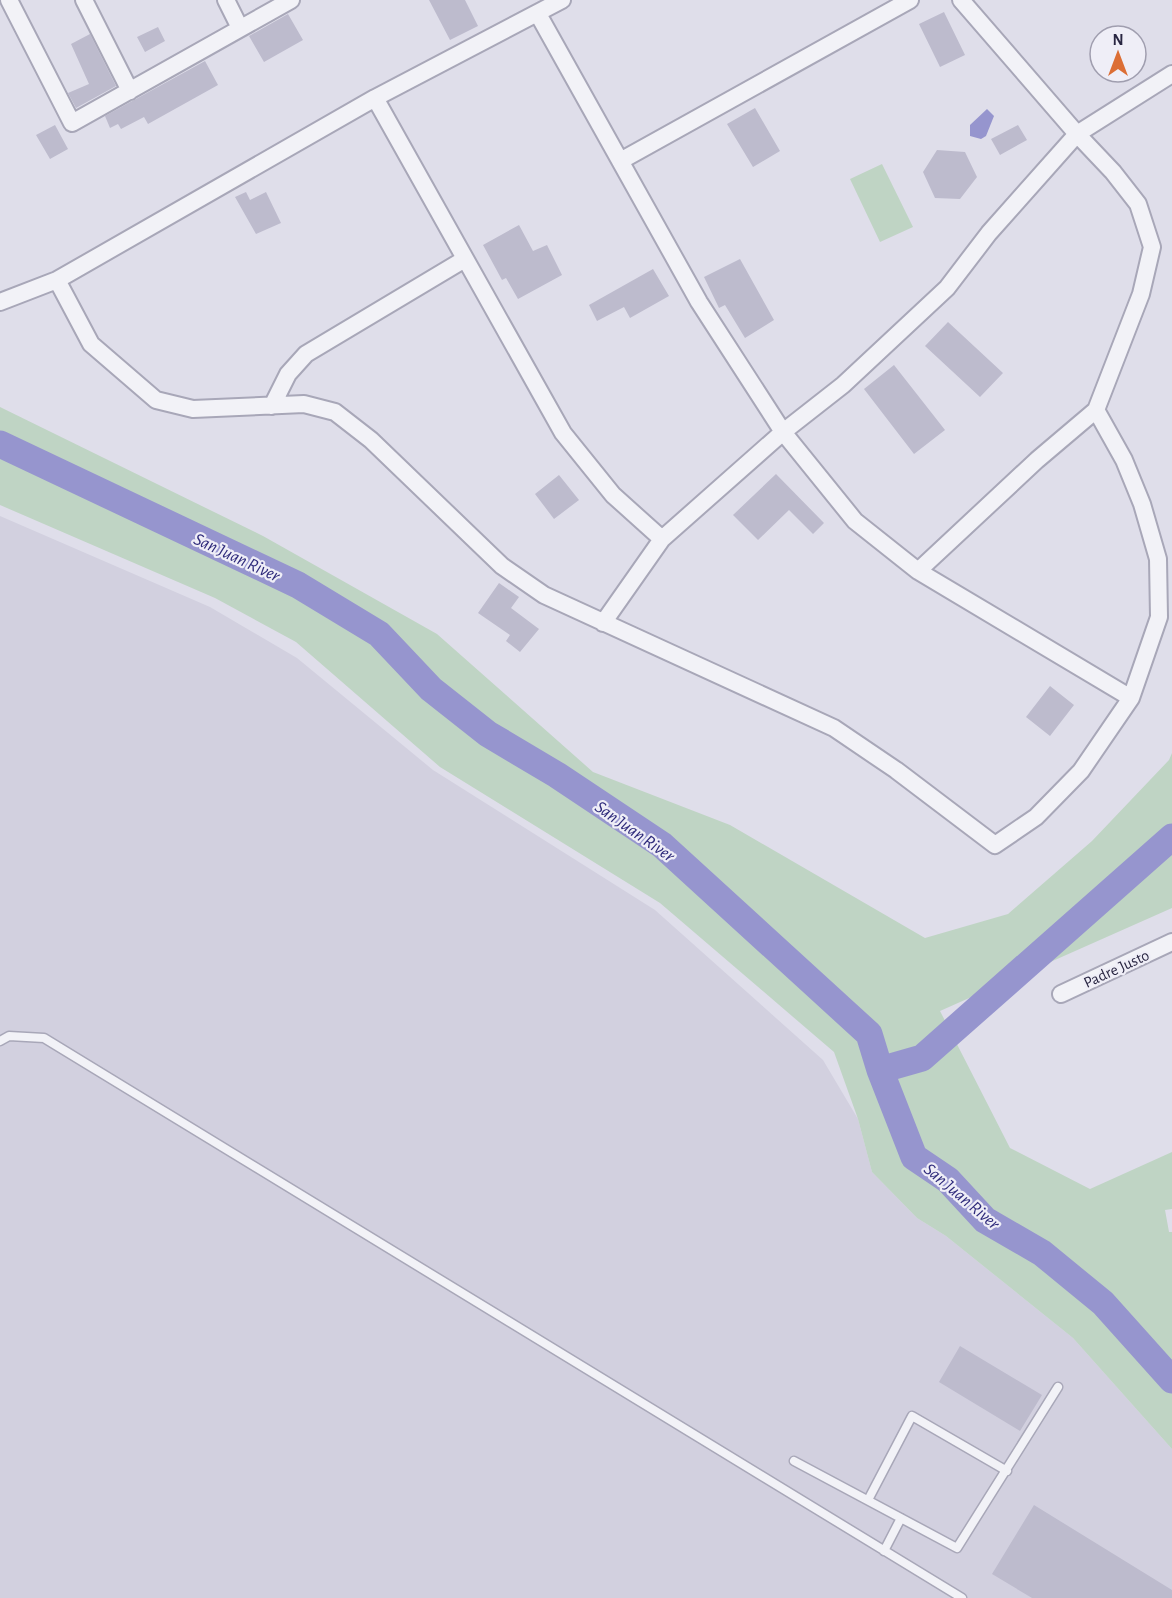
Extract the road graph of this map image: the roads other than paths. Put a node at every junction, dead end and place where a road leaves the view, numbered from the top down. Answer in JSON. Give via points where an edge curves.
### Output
{"nodes":[{"id":1,"x":9,"y":0,"type":"edge"},
{"id":2,"x":84,"y":0,"type":"edge"},
{"id":3,"x":226,"y":0,"type":"edge"},
{"id":4,"x":291,"y":0,"type":"edge"},
{"id":5,"x":562,"y":0,"type":"edge"},
{"id":6,"x":910,"y":0,"type":"edge"},
{"id":7,"x":961,"y":0,"type":"edge"},
{"id":8,"x":538,"y":14,"type":"junction"},
{"id":9,"x":240,"y":28,"type":"junction"},
{"id":10,"x":1172,"y":74,"type":"edge"},
{"id":11,"x":130,"y":91,"type":"junction"},
{"id":12,"x":375,"y":98,"type":"junction"},
{"id":13,"x":1077,"y":134,"type":"junction"},
{"id":14,"x":622,"y":160,"type":"junction"},
{"id":15,"x":465,"y":259,"type":"junction"},
{"id":16,"x":57,"y":280,"type":"junction"},
{"id":17,"x":0,"y":302,"type":"edge"},
{"id":18,"x":272,"y":406,"type":"junction"},
{"id":19,"x":1096,"y":410,"type":"junction"},
{"id":20,"x":783,"y":432,"type":"junction"},
{"id":21,"x":662,"y":539,"type":"junction"},
{"id":22,"x":918,"y":571,"type":"junction"},
{"id":23,"x":603,"y":623,"type":"junction"},
{"id":24,"x":1131,"y":698,"type":"junction"},
{"id":25,"x":1172,"y":942,"type":"edge"},
{"id":26,"x":1061,"y":994,"type":"dead end"},
{"id":27,"x":0,"y":1041,"type":"edge"},
{"id":28,"x":1058,"y":1387,"type":"dead end"},
{"id":29,"x":794,"y":1461,"type":"dead end"},
{"id":30,"x":1007,"y":1471,"type":"junction"},
{"id":31,"x":868,"y":1500,"type":"junction"},
{"id":32,"x":901,"y":1518,"type":"junction"},
{"id":33,"x":884,"y":1551,"type":"junction"},
{"id":34,"x":962,"y":1598,"type":"edge"}],
"edges":[{"from":1,"to":11,"type":"street","via":[[72,123]]},
{"from":2,"to":11,"type":"street"},
{"from":3,"to":9,"type":"street"},
{"from":4,"to":9,"type":"street"},
{"from":5,"to":8,"type":"street"},
{"from":6,"to":14,"type":"street"},
{"from":7,"to":13,"type":"street"},
{"from":8,"to":12,"type":"street"},
{"from":8,"to":14,"type":"street"},
{"from":9,"to":11,"type":"street"},
{"from":10,"to":13,"type":"street"},
{"from":12,"to":15,"type":"street"},
{"from":12,"to":16,"type":"street"},
{"from":13,"to":19,"type":"street","via":[[1138,204],[1152,247],[1141,294]]},
{"from":13,"to":20,"type":"street","via":[[989,233],[947,288],[843,385]]},
{"from":14,"to":20,"type":"street","via":[[699,302]]},
{"from":15,"to":18,"type":"street","via":[[306,354],[288,374]]},
{"from":15,"to":21,"type":"street","via":[[563,433],[613,495]]},
{"from":16,"to":17,"type":"street"},
{"from":16,"to":18,"type":"street","via":[[91,344],[156,400],[193,410]]},
{"from":18,"to":23,"type":"street","via":[[304,404],[335,412],[371,440],[502,566],[544,595]]},
{"from":19,"to":22,"type":"street","via":[[1037,459]]},
{"from":19,"to":24,"type":"street","via":[[1124,459],[1158,559],[1159,617]]},
{"from":20,"to":21,"type":"street"},
{"from":20,"to":22,"type":"street","via":[[855,521]]},
{"from":21,"to":23,"type":"street"},
{"from":22,"to":24,"type":"street"},
{"from":23,"to":24,"type":"street","via":[[834,728],[995,845],[1036,817],[1081,771]]},
{"from":25,"to":26,"type":"street","name":"Padre Justo"},
{"from":27,"to":33,"type":"lane","via":[[9,1036],[44,1038]]},
{"from":28,"to":30,"type":"lane"},
{"from":29,"to":31,"type":"lane"},
{"from":30,"to":31,"type":"lane","via":[[912,1416]]},
{"from":30,"to":32,"type":"lane","via":[[957,1548]]},
{"from":31,"to":32,"type":"lane"},
{"from":32,"to":33,"type":"lane"},
{"from":33,"to":34,"type":"lane"}]}
